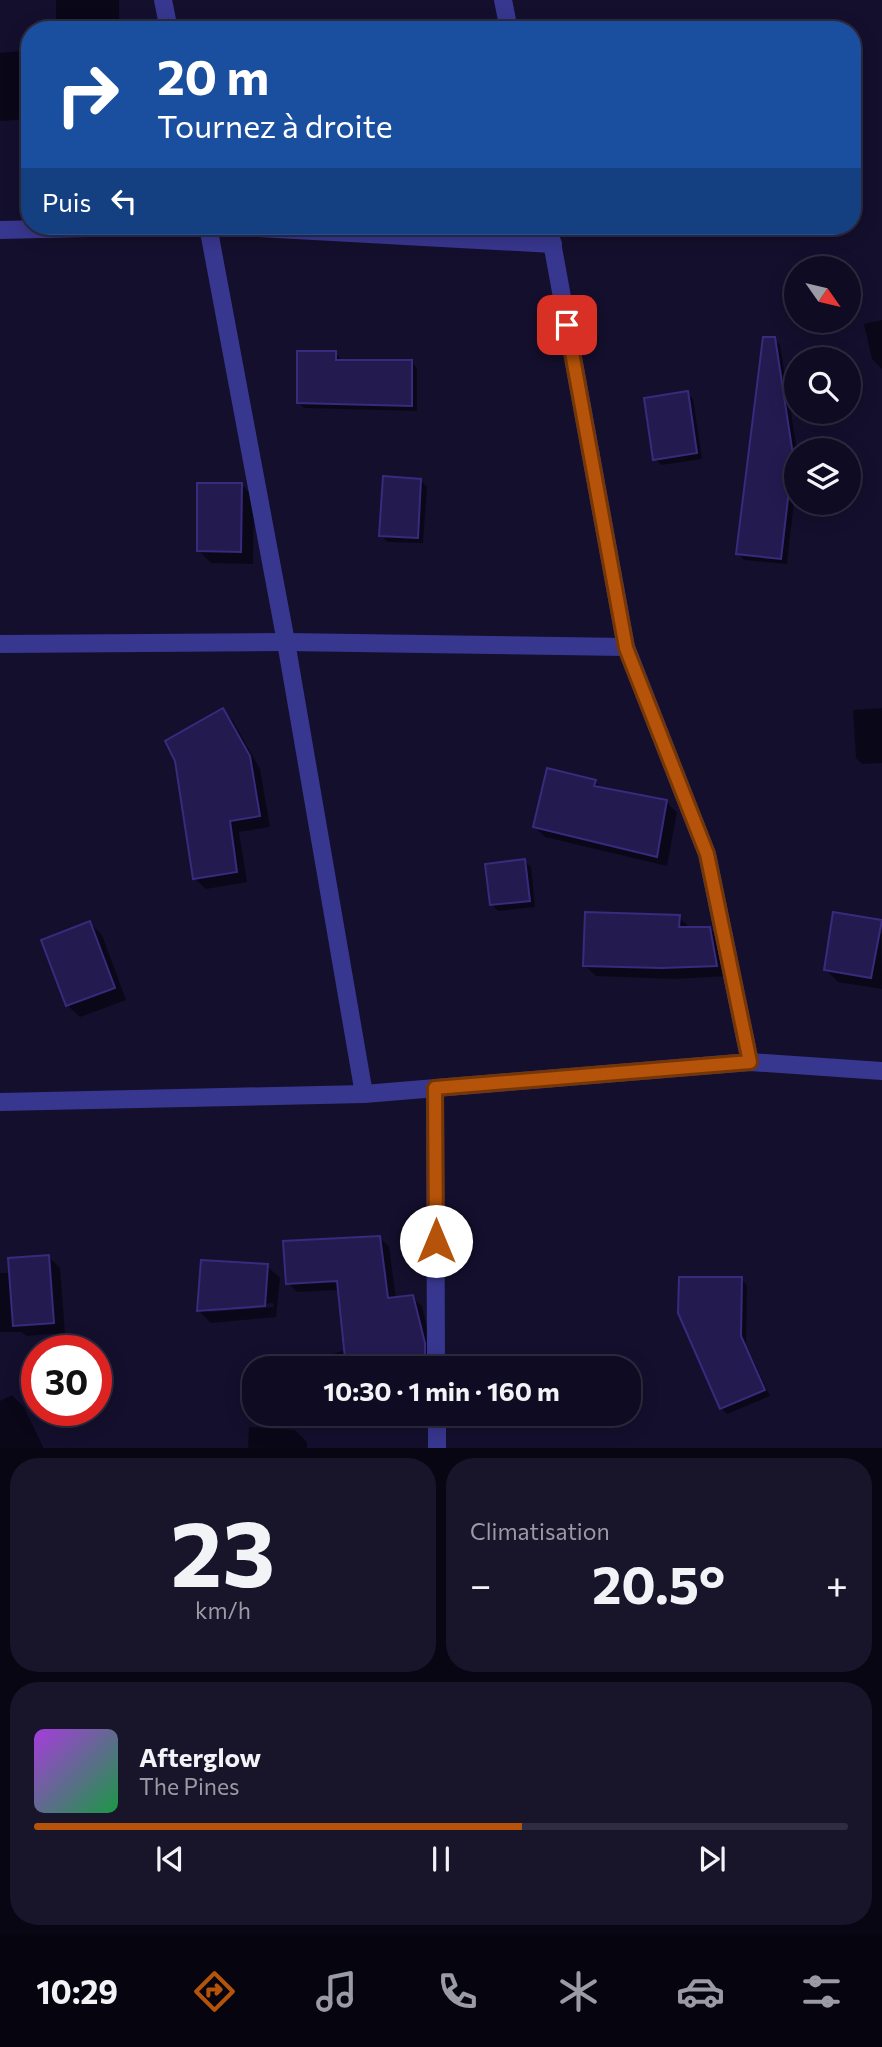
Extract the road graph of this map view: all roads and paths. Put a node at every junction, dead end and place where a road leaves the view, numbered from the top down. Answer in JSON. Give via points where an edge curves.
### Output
{"nodes":[{"id":1,"x":163,"y":0,"type":"edge"},
{"id":2,"x":503,"y":0,"type":"edge"},
{"id":3,"x":167,"y":21,"type":"edge"},
{"id":4,"x":507,"y":21,"type":"edge"},
{"id":5,"x":0,"y":230,"type":"edge"},
{"id":6,"x":21,"y":230,"type":"edge"},
{"id":7,"x":210,"y":235,"type":"edge"},
{"id":8,"x":386,"y":235,"type":"edge"},
{"id":9,"x":551,"y":235,"type":"edge"},
{"id":10,"x":553,"y":244,"type":"junction"},
{"id":11,"x":286,"y":642,"type":"junction"},
{"id":12,"x":0,"y":644,"type":"edge"},
{"id":13,"x":626,"y":648,"type":"junction"},
{"id":14,"x":750,"y":1062,"type":"junction"},
{"id":15,"x":882,"y":1071,"type":"edge"},
{"id":16,"x":435,"y":1088,"type":"junction"},
{"id":17,"x":364,"y":1094,"type":"junction"},
{"id":18,"x":0,"y":1102,"type":"edge"},
{"id":19,"x":436,"y":1356,"type":"edge"},
{"id":20,"x":437,"y":1426,"type":"edge"},
{"id":21,"x":437,"y":1448,"type":"edge"}],
"edges":[{"from":1,"to":3,"type":"street"},
{"from":2,"to":4,"type":"street"},
{"from":5,"to":6,"type":"street"},
{"from":7,"to":11,"type":"street"},
{"from":8,"to":10,"type":"street"},
{"from":9,"to":10,"type":"street"},
{"from":10,"to":13,"type":"street"},
{"from":11,"to":12,"type":"street"},
{"from":11,"to":13,"type":"street"},
{"from":11,"to":17,"type":"street"},
{"from":13,"to":14,"type":"street","via":[[707,854]]},
{"from":14,"to":15,"type":"street"},
{"from":14,"to":16,"type":"street"},
{"from":16,"to":17,"type":"street"},
{"from":16,"to":19,"type":"street"},
{"from":17,"to":18,"type":"street"},
{"from":20,"to":21,"type":"street"}]}
